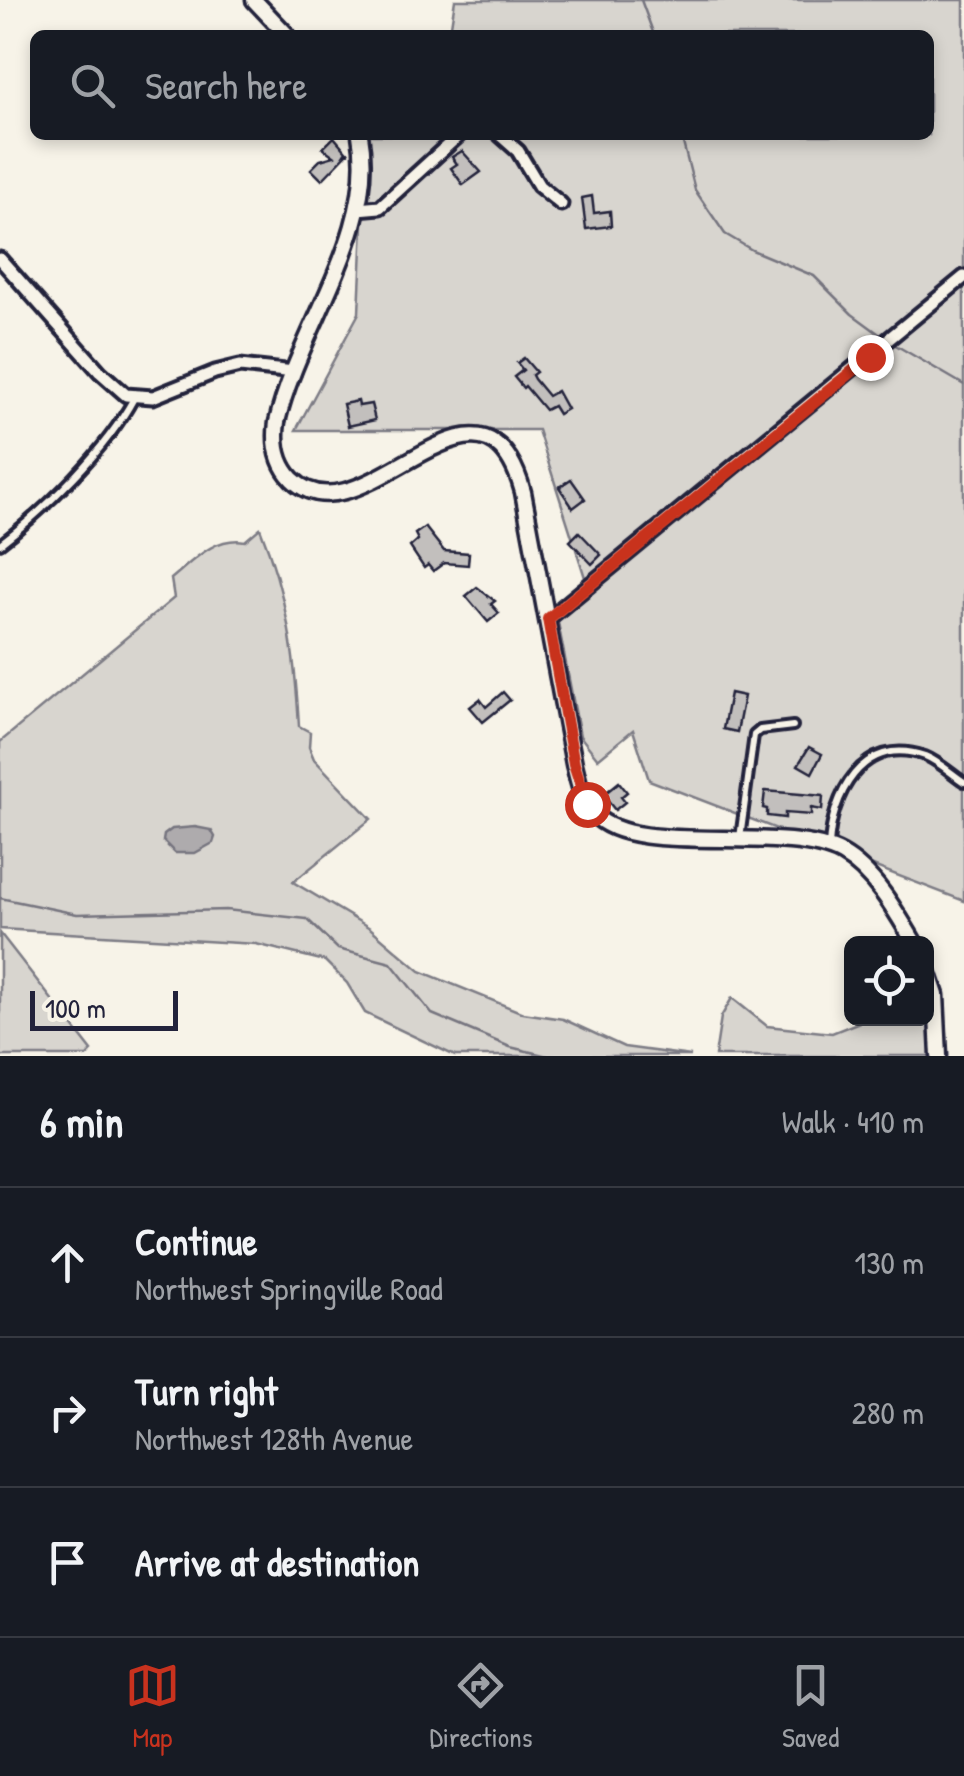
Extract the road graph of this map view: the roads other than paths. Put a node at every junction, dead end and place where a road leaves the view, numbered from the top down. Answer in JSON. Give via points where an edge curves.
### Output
{"nodes":[{"id":1,"x":254,"y":0,"type":"edge"},
{"id":2,"x":282,"y":30,"type":"edge"},
{"id":3,"x":361,"y":140,"type":"edge"},
{"id":4,"x":454,"y":140,"type":"edge"},
{"id":5,"x":506,"y":140,"type":"edge"},
{"id":6,"x":561,"y":204,"type":"dead end"},
{"id":7,"x":357,"y":209,"type":"junction"},
{"id":8,"x":0,"y":258,"type":"edge"},
{"id":9,"x":964,"y":277,"type":"edge"},
{"id":10,"x":294,"y":372,"type":"junction"},
{"id":11,"x":134,"y":398,"type":"junction"},
{"id":12,"x":0,"y":544,"type":"edge"},
{"id":13,"x":548,"y":619,"type":"junction"},
{"id":14,"x":793,"y":726,"type":"dead end"},
{"id":15,"x":964,"y":782,"type":"edge"},
{"id":16,"x":740,"y":839,"type":"junction"},
{"id":17,"x":829,"y":849,"type":"junction"},
{"id":18,"x":910,"y":936,"type":"edge"},
{"id":19,"x":934,"y":989,"type":"edge"},
{"id":20,"x":939,"y":1056,"type":"edge"}],
"edges":[{"from":1,"to":2,"type":"street"},
{"from":3,"to":7,"type":"street"},
{"from":4,"to":7,"type":"street","via":[[380,207]]},
{"from":5,"to":6,"type":"street"},
{"from":7,"to":10,"type":"street"},
{"from":8,"to":11,"type":"street","via":[[100,372]]},
{"from":9,"to":13,"type":"street"},
{"from":10,"to":11,"type":"street","via":[[240,366],[162,395]]},
{"from":10,"to":13,"type":"street","via":[[277,422],[277,451],[290,477],[313,492],[354,490],[442,441],[483,439],[502,450],[520,480]]},
{"from":11,"to":12,"type":"lane","via":[[64,487]]},
{"from":13,"to":16,"type":"street","via":[[574,764],[594,815],[624,832]]},
{"from":14,"to":16,"type":"lane","via":[[754,735]]},
{"from":15,"to":17,"type":"lane","via":[[926,756],[875,757],[844,787]]},
{"from":16,"to":17,"type":"street"},
{"from":17,"to":18,"type":"street","via":[[870,878]]},
{"from":19,"to":20,"type":"street"}]}
